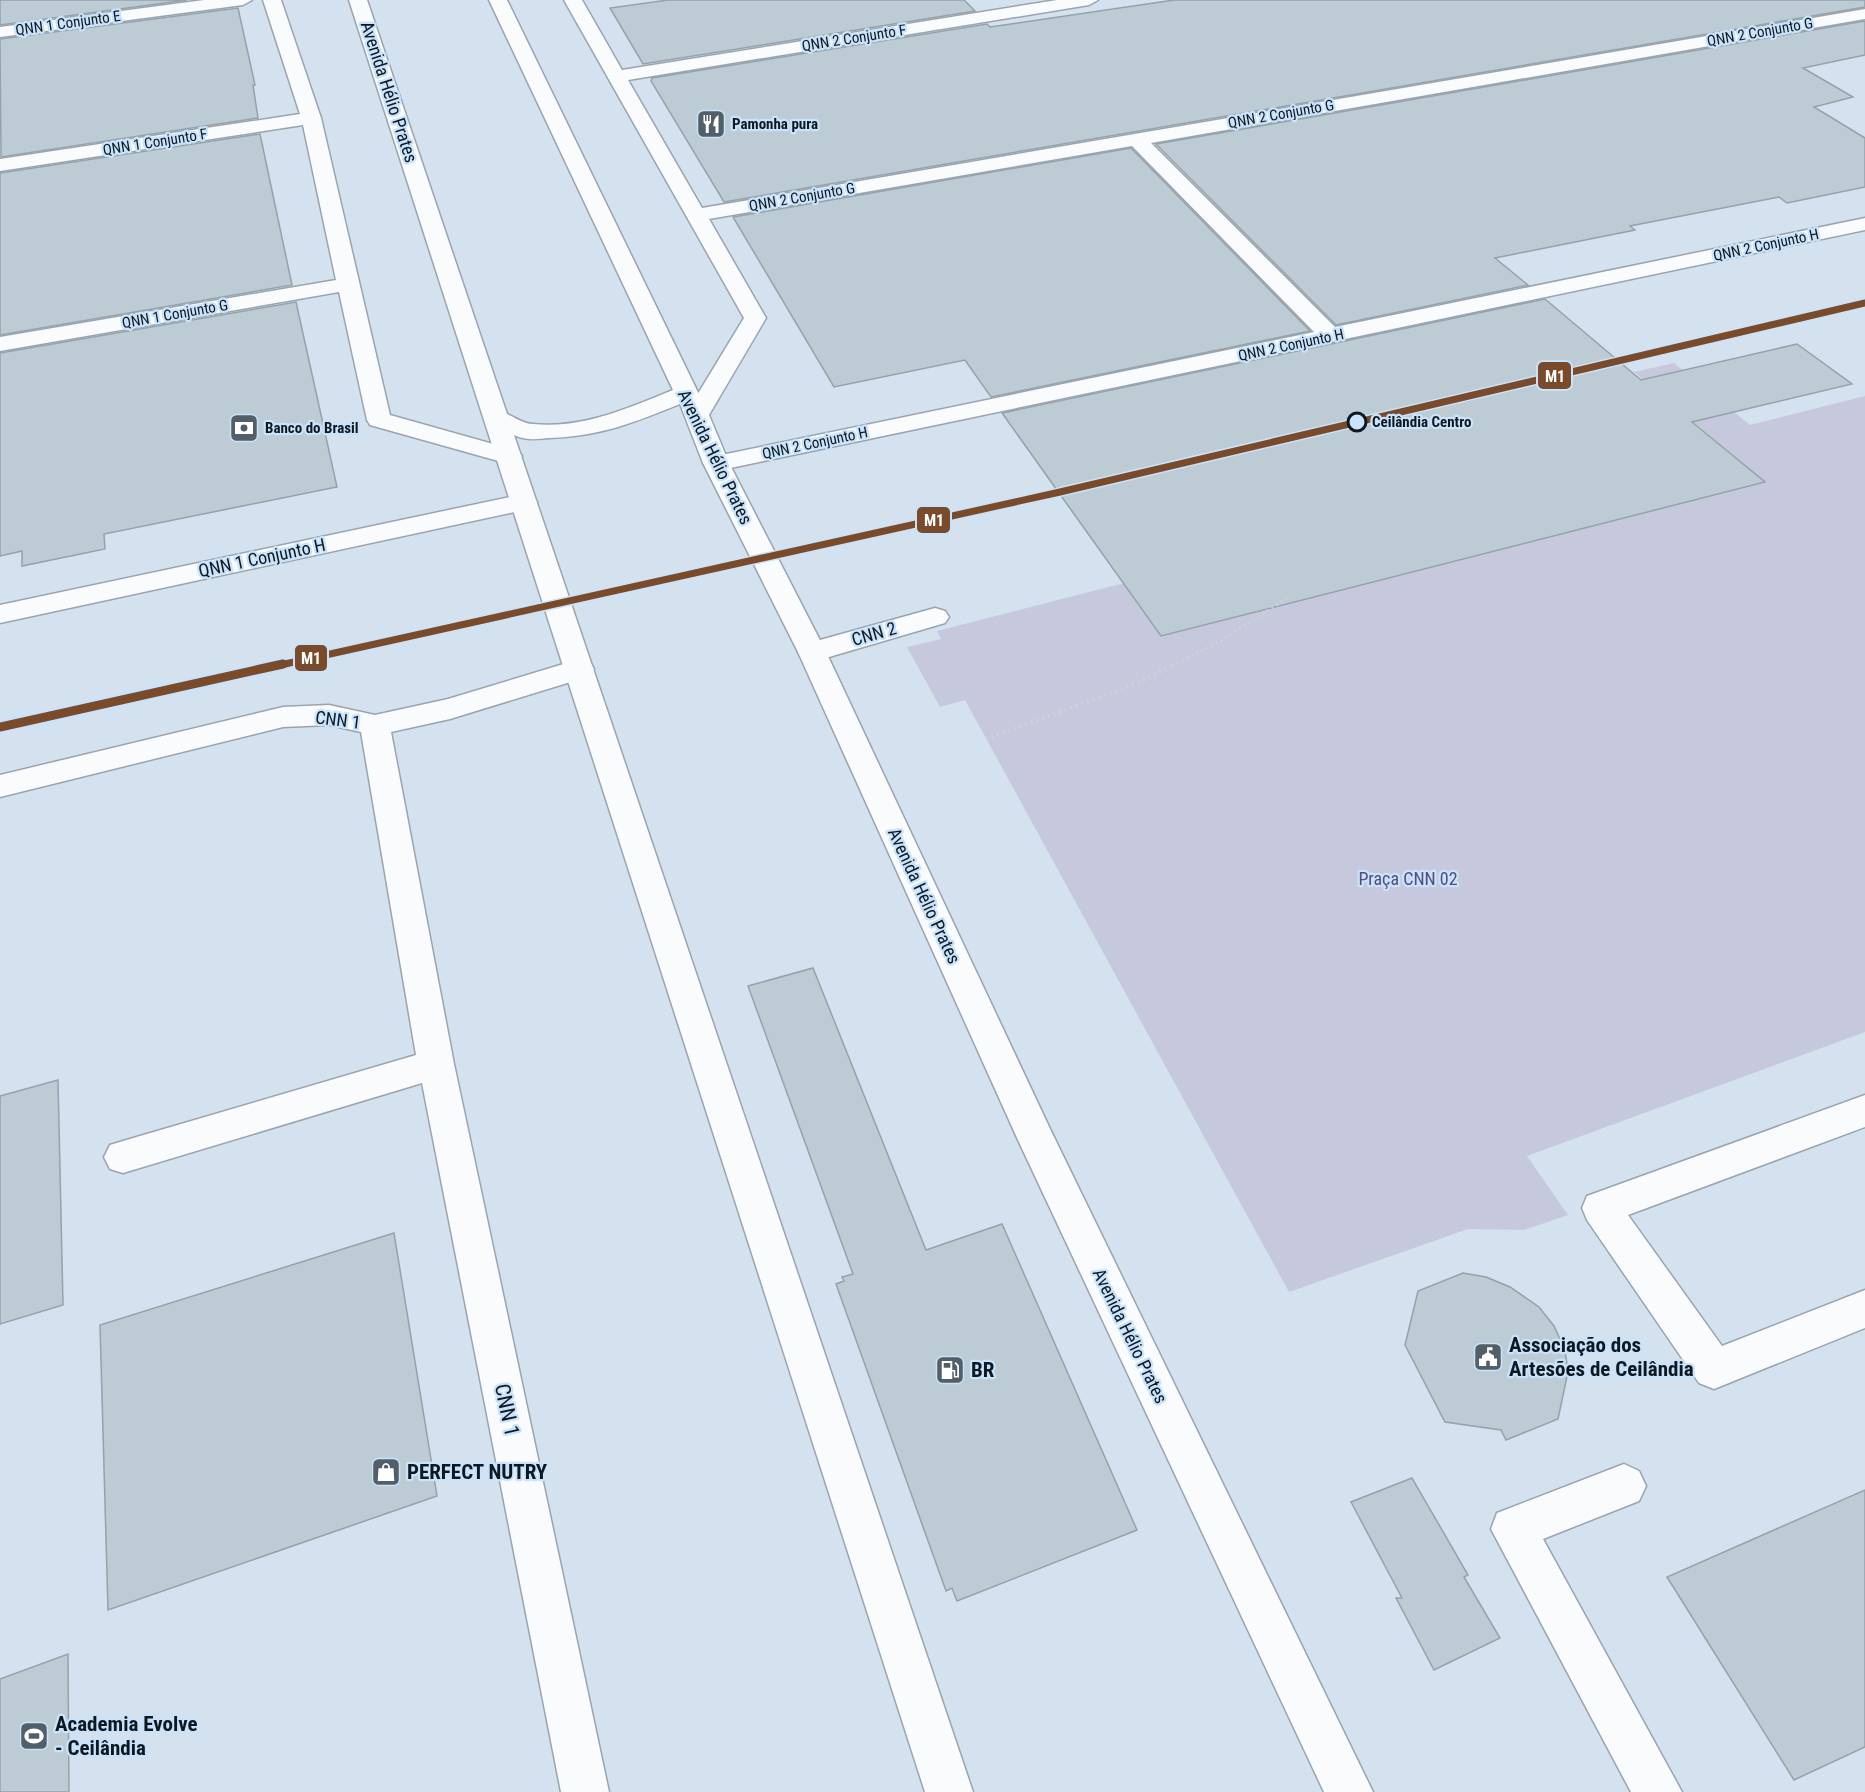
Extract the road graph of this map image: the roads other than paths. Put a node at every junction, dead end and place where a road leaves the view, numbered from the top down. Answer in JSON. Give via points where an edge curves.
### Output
{"nodes":[{"id":1,"x":243,"y":0,"type":"edge"},
{"id":2,"x":272,"y":0,"type":"edge"},
{"id":3,"x":358,"y":0,"type":"edge"},
{"id":4,"x":498,"y":0,"type":"edge"},
{"id":5,"x":573,"y":0,"type":"edge"},
{"id":6,"x":985,"y":0,"type":"edge"},
{"id":7,"x":1089,"y":0,"type":"edge"},
{"id":8,"x":999,"y":14,"type":"junction"},
{"id":9,"x":1865,"y":14,"type":"edge"},
{"id":10,"x":0,"y":32,"type":"edge"},
{"id":11,"x":618,"y":76,"type":"junction"},
{"id":12,"x":311,"y":118,"type":"junction"},
{"id":13,"x":1136,"y":139,"type":"junction"},
{"id":14,"x":0,"y":165,"type":"edge"},
{"id":15,"x":698,"y":215,"type":"junction"},
{"id":16,"x":1865,"y":224,"type":"edge"},
{"id":17,"x":350,"y":284,"type":"junction"},
{"id":18,"x":1331,"y":336,"type":"junction"},
{"id":19,"x":0,"y":344,"type":"edge"},
{"id":20,"x":690,"y":405,"type":"junction"},
{"id":21,"x":496,"y":418,"type":"junction"},
{"id":22,"x":509,"y":456,"type":"junction"},
{"id":23,"x":716,"y":463,"type":"junction"},
{"id":24,"x":524,"y":502,"type":"junction"},
{"id":25,"x":0,"y":614,"type":"edge"},
{"id":26,"x":935,"y":617,"type":"dead end"},
{"id":27,"x":812,"y":652,"type":"junction"},
{"id":28,"x":580,"y":669,"type":"junction"},
{"id":29,"x":375,"y":725,"type":"junction"},
{"id":30,"x":0,"y":786,"type":"edge"},
{"id":31,"x":436,"y":1064,"type":"junction"},
{"id":32,"x":1865,"y":1111,"type":"edge"},
{"id":33,"x":123,"y":1158,"type":"dead end"},
{"id":34,"x":1865,"y":1309,"type":"edge"},
{"id":35,"x":1624,"y":1486,"type":"dead end"},
{"id":36,"x":585,"y":1792,"type":"edge"},
{"id":37,"x":949,"y":1792,"type":"edge"},
{"id":38,"x":1349,"y":1792,"type":"edge"},
{"id":39,"x":1658,"y":1792,"type":"edge"}],
"edges":[{"from":1,"to":10,"type":"street","name":"QNN 1 Conjunto E"},
{"from":2,"to":12,"type":"street"},
{"from":3,"to":21,"type":"street","name":"Avenida Hélio Prates"},
{"from":4,"to":20,"type":"street","name":"Avenida Hélio Prates"},
{"from":5,"to":11,"type":"street"},
{"from":6,"to":8,"type":"street"},
{"from":7,"to":8,"type":"street","name":"QNN 2 Conjunto F"},
{"from":8,"to":11,"type":"street","name":"QNN 2 Conjunto F"},
{"from":9,"to":13,"type":"street","name":"QNN 2 Conjunto G"},
{"from":11,"to":15,"type":"street"},
{"from":12,"to":14,"type":"street","name":"QNN 1 Conjunto F"},
{"from":12,"to":17,"type":"street"},
{"from":13,"to":15,"type":"street","name":"QNN 2 Conjunto G"},
{"from":13,"to":18,"type":"street"},
{"from":15,"to":20,"type":"street","via":[[755,318]]},
{"from":16,"to":18,"type":"street","name":"QNN 2 Conjunto H"},
{"from":17,"to":19,"type":"street","name":"QNN 1 Conjunto G"},
{"from":17,"to":22,"type":"street","via":[[379,420]]},
{"from":18,"to":23,"type":"street","name":"QNN 2 Conjunto H"},
{"from":20,"to":21,"type":"street","via":[[573,429],[527,432]]},
{"from":20,"to":23,"type":"street","name":"Avenida Hélio Prates"},
{"from":21,"to":22,"type":"street","name":"Avenida Hélio Prates"},
{"from":22,"to":24,"type":"street","name":"Avenida Hélio Prates"},
{"from":23,"to":27,"type":"street","name":"Avenida Hélio Prates"},
{"from":24,"to":25,"type":"street","name":"QNN 1 Conjunto H"},
{"from":24,"to":28,"type":"street","name":"Avenida Hélio Prates"},
{"from":26,"to":27,"type":"street","name":"CNN 2"},
{"from":27,"to":38,"type":"street","name":"Avenida Hélio Prates","via":[[1036,1140]]},
{"from":28,"to":29,"type":"street","via":[[450,709]]},
{"from":28,"to":37,"type":"street","name":"Avenida Hélio Prates"},
{"from":29,"to":30,"type":"street","name":"CNN 1","via":[[329,716],[283,717]]},
{"from":29,"to":31,"type":"street","name":"CNN 1"},
{"from":31,"to":33,"type":"street"},
{"from":31,"to":36,"type":"street","name":"CNN 1"},
{"from":32,"to":34,"type":"street","via":[[1601,1208],[1714,1369]]},
{"from":35,"to":39,"type":"street","via":[[1513,1529]]}]}
